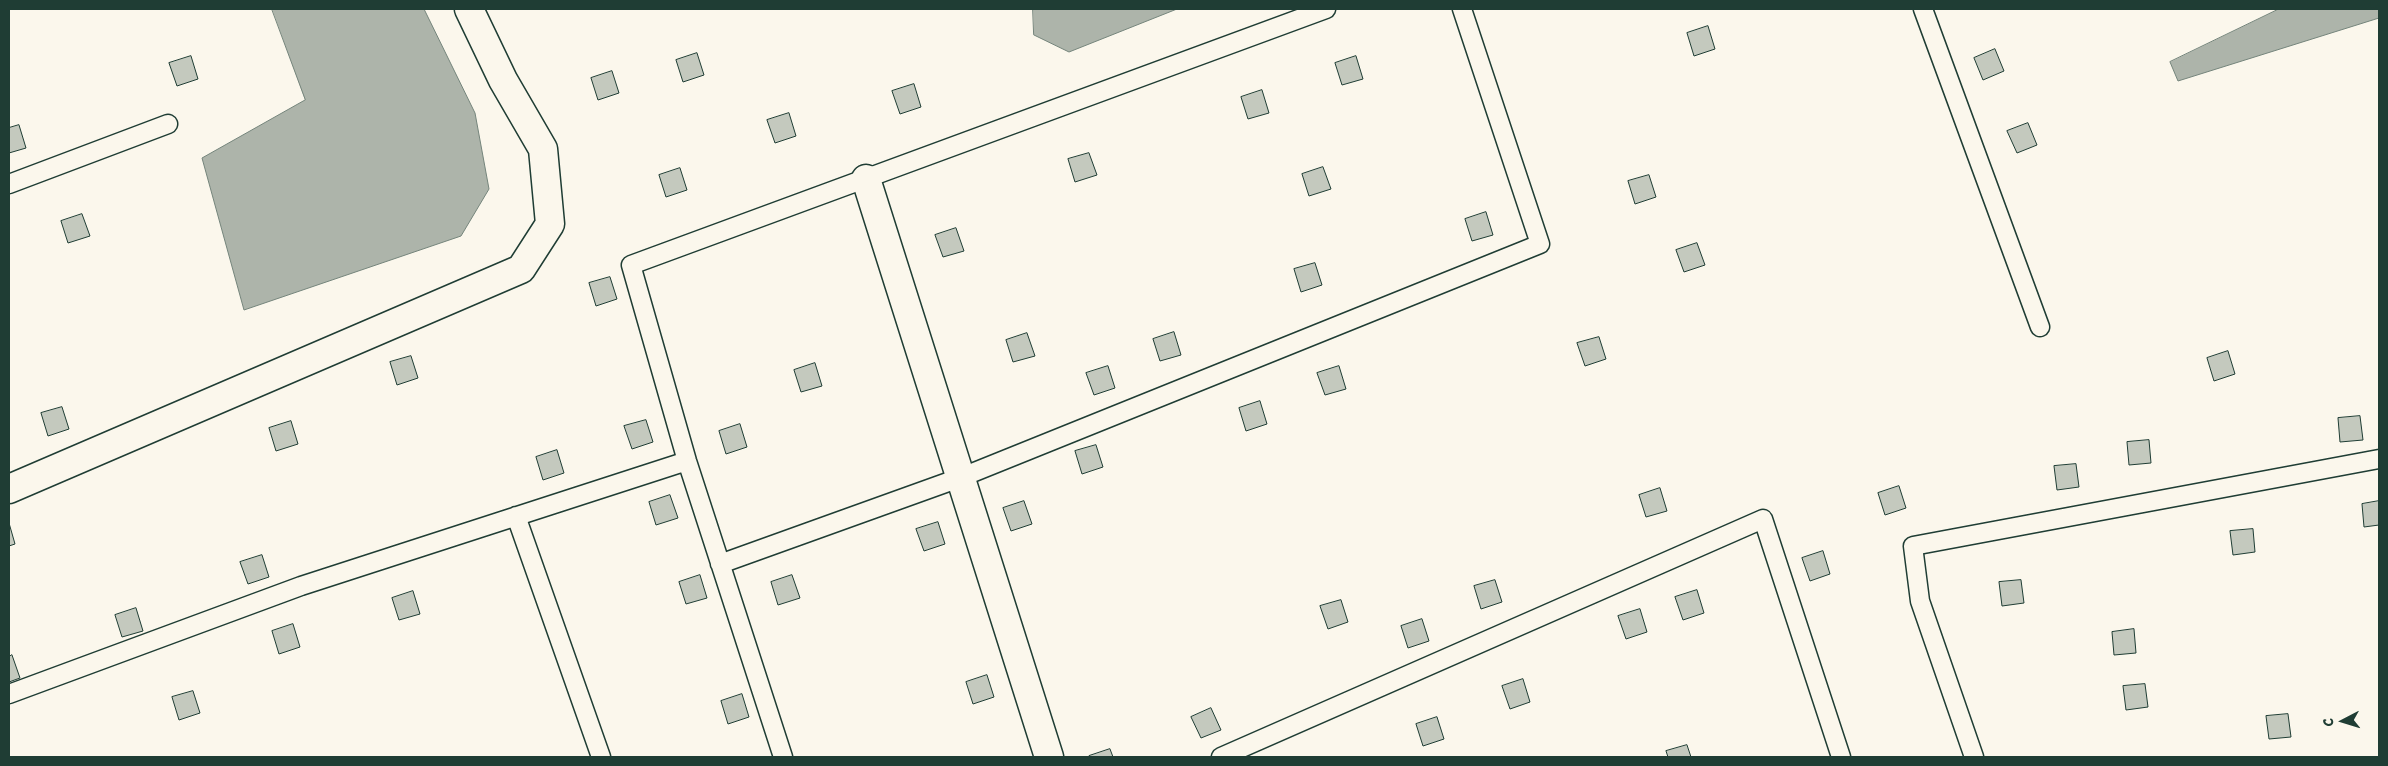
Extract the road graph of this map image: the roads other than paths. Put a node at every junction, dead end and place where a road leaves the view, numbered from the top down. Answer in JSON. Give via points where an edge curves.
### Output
{"nodes":[{"id":1,"x":470,"y":9,"type":"edge"},
{"id":2,"x":1326,"y":9,"type":"edge"},
{"id":3,"x":1462,"y":9,"type":"edge"},
{"id":4,"x":1923,"y":9,"type":"edge"},
{"id":5,"x":168,"y":124,"type":"dead end"},
{"id":6,"x":866,"y":179,"type":"junction"},
{"id":7,"x":9,"y":184,"type":"edge"},
{"id":8,"x":2040,"y":327,"type":"dead end"},
{"id":9,"x":2379,"y":459,"type":"edge"},
{"id":10,"x":687,"y":461,"type":"junction"},
{"id":11,"x":962,"y":477,"type":"junction"},
{"id":12,"x":9,"y":488,"type":"edge"},
{"id":13,"x":516,"y":516,"type":"junction"},
{"id":14,"x":720,"y":564,"type":"junction"},
{"id":15,"x":9,"y":694,"type":"edge"},
{"id":16,"x":602,"y":757,"type":"edge"},
{"id":17,"x":783,"y":757,"type":"edge"},
{"id":18,"x":1049,"y":757,"type":"edge"},
{"id":19,"x":1220,"y":757,"type":"edge"},
{"id":20,"x":1841,"y":757,"type":"edge"},
{"id":21,"x":1974,"y":757,"type":"edge"}],
"edges":[{"from":1,"to":12,"type":"street","via":[[503,80],[543,149],[550,224],[521,269]]},
{"from":2,"to":6,"type":"lane"},
{"from":3,"to":11,"type":"lane","via":[[1540,244]]},
{"from":4,"to":8,"type":"lane"},
{"from":5,"to":7,"type":"lane"},
{"from":6,"to":10,"type":"lane","via":[[631,265]]},
{"from":6,"to":11,"type":"street"},
{"from":9,"to":21,"type":"lane","via":[[1913,546],[1920,601]]},
{"from":10,"to":13,"type":"lane"},
{"from":10,"to":14,"type":"lane"},
{"from":11,"to":14,"type":"lane"},
{"from":11,"to":18,"type":"street"},
{"from":13,"to":15,"type":"lane","via":[[301,586]]},
{"from":13,"to":16,"type":"lane"},
{"from":14,"to":17,"type":"lane"},
{"from":19,"to":20,"type":"lane","via":[[1763,519]]}]}
